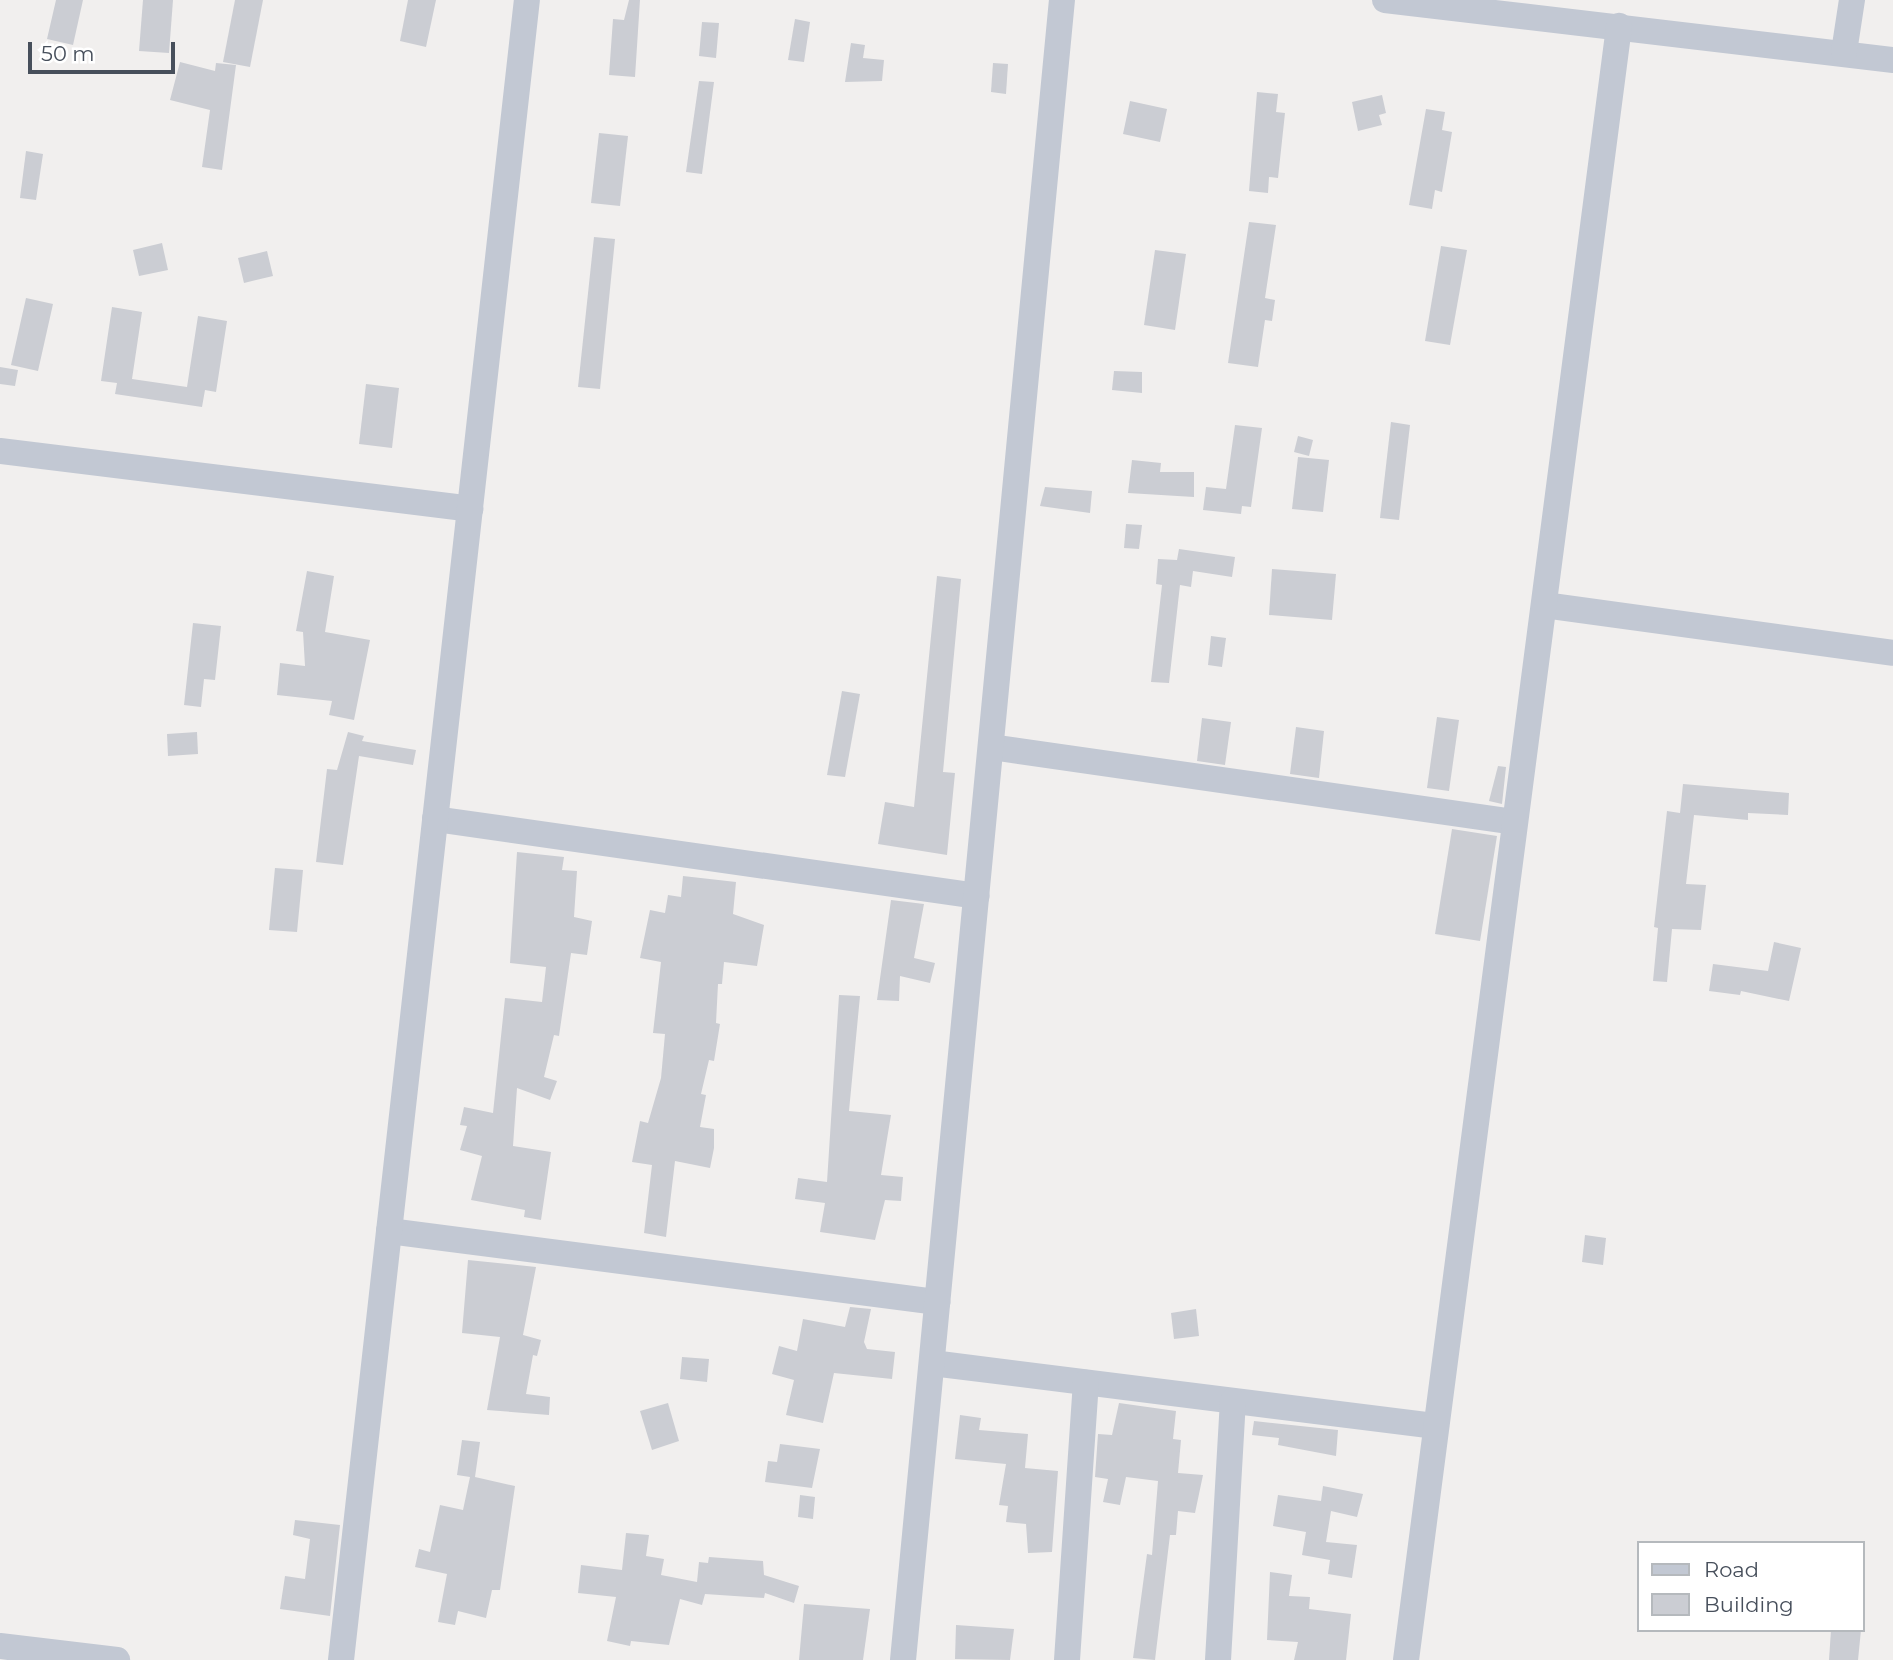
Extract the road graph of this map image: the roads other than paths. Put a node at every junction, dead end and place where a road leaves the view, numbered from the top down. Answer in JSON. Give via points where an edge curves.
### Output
{"nodes":[{"id":1,"x":527,"y":0,"type":"edge"},
{"id":2,"x":1062,"y":0,"type":"edge"},
{"id":3,"x":1385,"y":0,"type":"edge"},
{"id":4,"x":1852,"y":0,"type":"edge"},
{"id":5,"x":1619,"y":26,"type":"junction"},
{"id":6,"x":1844,"y":51,"type":"junction"},
{"id":7,"x":1893,"y":60,"type":"edge"},
{"id":8,"x":0,"y":451,"type":"edge"},
{"id":9,"x":470,"y":509,"type":"junction"},
{"id":10,"x":1544,"y":605,"type":"junction"},
{"id":11,"x":1893,"y":653,"type":"edge"},
{"id":12,"x":991,"y":747,"type":"junction"},
{"id":13,"x":435,"y":819,"type":"junction"},
{"id":14,"x":1516,"y":822,"type":"junction"},
{"id":15,"x":977,"y":896,"type":"junction"},
{"id":16,"x":389,"y":1231,"type":"junction"},
{"id":17,"x":937,"y":1302,"type":"junction"},
{"id":18,"x":932,"y":1363,"type":"junction"},
{"id":19,"x":1086,"y":1382,"type":"junction"},
{"id":20,"x":1233,"y":1401,"type":"junction"},
{"id":21,"x":1437,"y":1426,"type":"junction"},
{"id":22,"x":0,"y":1646,"type":"edge"},
{"id":23,"x":117,"y":1660,"type":"edge"},
{"id":24,"x":341,"y":1660,"type":"edge"},
{"id":25,"x":903,"y":1660,"type":"edge"},
{"id":26,"x":1067,"y":1660,"type":"edge"},
{"id":27,"x":1218,"y":1660,"type":"edge"},
{"id":28,"x":1406,"y":1660,"type":"edge"}],
"edges":[{"from":1,"to":9,"type":"street"},
{"from":2,"to":12,"type":"street"},
{"from":3,"to":5,"type":"street"},
{"from":4,"to":6,"type":"street"},
{"from":5,"to":6,"type":"street"},
{"from":5,"to":10,"type":"street"},
{"from":6,"to":7,"type":"street"},
{"from":8,"to":9,"type":"street"},
{"from":9,"to":13,"type":"street"},
{"from":10,"to":11,"type":"street"},
{"from":10,"to":14,"type":"street"},
{"from":12,"to":14,"type":"street"},
{"from":12,"to":15,"type":"street"},
{"from":13,"to":15,"type":"street"},
{"from":13,"to":16,"type":"street"},
{"from":14,"to":21,"type":"street"},
{"from":15,"to":17,"type":"street"},
{"from":16,"to":17,"type":"street"},
{"from":16,"to":24,"type":"street"},
{"from":17,"to":18,"type":"street"},
{"from":18,"to":19,"type":"street"},
{"from":18,"to":25,"type":"street"},
{"from":19,"to":20,"type":"street"},
{"from":19,"to":26,"type":"street"},
{"from":20,"to":21,"type":"street"},
{"from":20,"to":27,"type":"street"},
{"from":21,"to":28,"type":"street"},
{"from":22,"to":23,"type":"street"}]}
